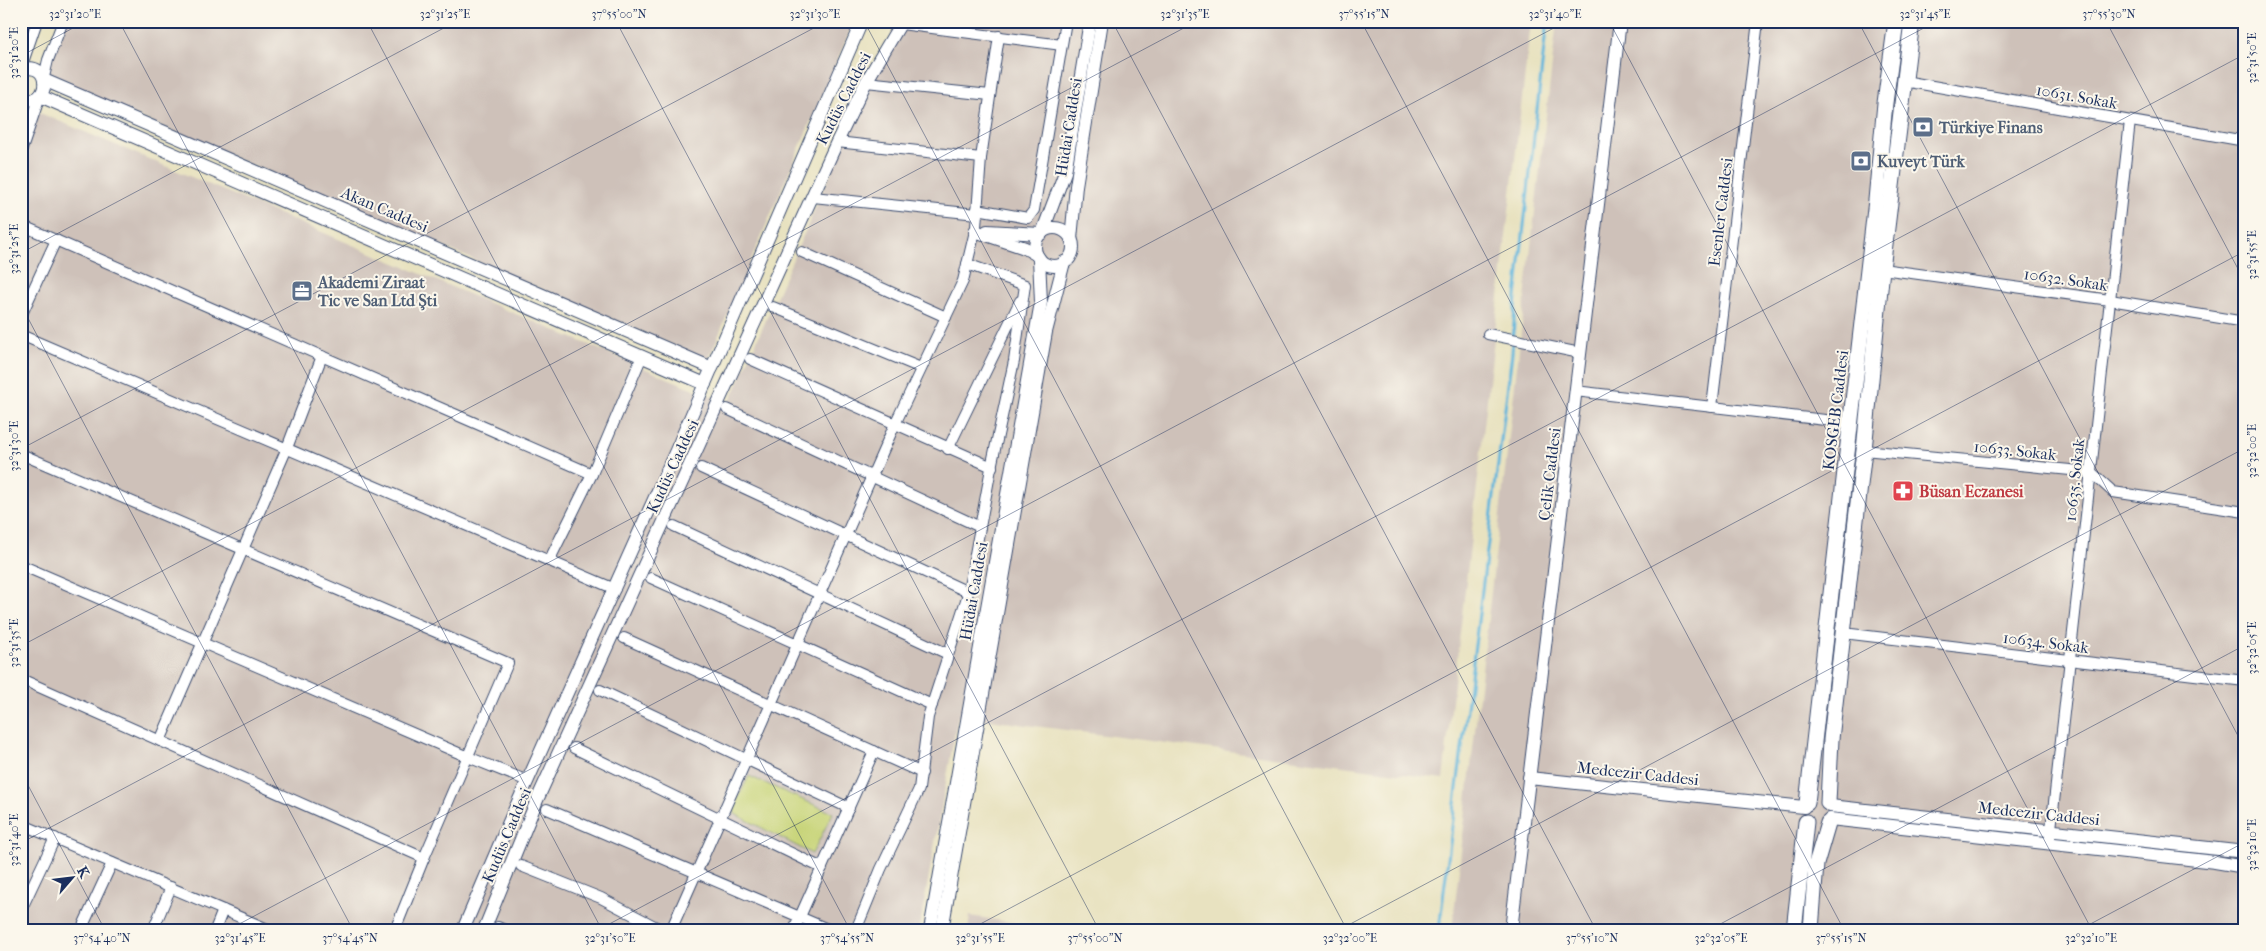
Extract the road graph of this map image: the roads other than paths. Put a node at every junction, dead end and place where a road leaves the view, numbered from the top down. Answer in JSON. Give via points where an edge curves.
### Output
{"nodes":[{"id":1,"x":37,"y":21,"type":"edge"},
{"id":2,"x":63,"y":21,"type":"edge"},
{"id":3,"x":862,"y":21,"type":"edge"},
{"id":4,"x":1066,"y":21,"type":"edge"},
{"id":5,"x":1090,"y":21,"type":"edge"},
{"id":6,"x":1102,"y":21,"type":"edge"},
{"id":7,"x":1620,"y":21,"type":"edge"},
{"id":8,"x":1758,"y":21,"type":"edge"},
{"id":9,"x":1896,"y":21,"type":"edge"},
{"id":10,"x":1912,"y":21,"type":"edge"},
{"id":11,"x":902,"y":23,"type":"edge"},
{"id":12,"x":999,"y":36,"type":"junction"},
{"id":13,"x":1062,"y":45,"type":"junction"},
{"id":14,"x":21,"y":69,"type":"edge"},
{"id":15,"x":44,"y":79,"type":"junction"},
{"id":16,"x":1904,"y":81,"type":"junction"},
{"id":17,"x":866,"y":82,"type":"junction"},
{"id":18,"x":990,"y":95,"type":"junction"},
{"id":19,"x":40,"y":96,"type":"junction"},
{"id":20,"x":21,"y":97,"type":"edge"},
{"id":21,"x":21,"y":102,"type":"edge"},
{"id":22,"x":2130,"y":121,"type":"junction"},
{"id":23,"x":26,"y":140,"type":"junction"},
{"id":24,"x":2245,"y":141,"type":"edge"},
{"id":25,"x":837,"y":142,"type":"junction"},
{"id":26,"x":21,"y":152,"type":"edge"},
{"id":27,"x":981,"y":158,"type":"junction"},
{"id":28,"x":813,"y":197,"type":"junction"},
{"id":29,"x":977,"y":212,"type":"junction"},
{"id":30,"x":21,"y":225,"type":"edge"},
{"id":31,"x":975,"y":231,"type":"junction"},
{"id":32,"x":1041,"y":234,"type":"junction"},
{"id":33,"x":1071,"y":239,"type":"junction"},
{"id":34,"x":56,"y":240,"type":"junction"},
{"id":35,"x":802,"y":252,"type":"dead end"},
{"id":36,"x":1038,"y":257,"type":"junction"},
{"id":37,"x":1064,"y":262,"type":"junction"},
{"id":38,"x":967,"y":264,"type":"junction"},
{"id":39,"x":1882,"y":269,"type":"junction"},
{"id":40,"x":1025,"y":291,"type":"junction"},
{"id":41,"x":2110,"y":300,"type":"junction"},
{"id":42,"x":774,"y":307,"type":"dead end"},
{"id":43,"x":21,"y":316,"type":"edge"},
{"id":44,"x":946,"y":317,"type":"junction"},
{"id":45,"x":2245,"y":322,"type":"edge"},
{"id":46,"x":1488,"y":334,"type":"dead end"},
{"id":47,"x":21,"y":335,"type":"edge"},
{"id":48,"x":1580,"y":353,"type":"junction"},
{"id":49,"x":322,"y":356,"type":"junction"},
{"id":50,"x":642,"y":356,"type":"junction"},
{"id":51,"x":750,"y":359,"type":"dead end"},
{"id":52,"x":712,"y":368,"type":"junction"},
{"id":53,"x":921,"y":368,"type":"junction"},
{"id":54,"x":705,"y":384,"type":"junction"},
{"id":55,"x":1575,"y":391,"type":"junction"},
{"id":56,"x":1712,"y":407,"type":"junction"},
{"id":57,"x":727,"y":409,"type":"dead end"},
{"id":58,"x":1851,"y":423,"type":"junction"},
{"id":59,"x":895,"y":424,"type":"junction"},
{"id":60,"x":286,"y":448,"type":"junction"},
{"id":61,"x":948,"y":449,"type":"junction"},
{"id":62,"x":1864,"y":450,"type":"junction"},
{"id":63,"x":21,"y":454,"type":"edge"},
{"id":64,"x":701,"y":468,"type":"dead end"},
{"id":65,"x":992,"y":468,"type":"junction"},
{"id":66,"x":2090,"y":472,"type":"junction"},
{"id":67,"x":592,"y":474,"type":"junction"},
{"id":68,"x":872,"y":476,"type":"junction"},
{"id":69,"x":2245,"y":512,"type":"edge"},
{"id":70,"x":674,"y":526,"type":"dead end"},
{"id":71,"x":980,"y":527,"type":"junction"},
{"id":72,"x":846,"y":535,"type":"junction"},
{"id":73,"x":243,"y":549,"type":"junction"},
{"id":74,"x":550,"y":561,"type":"junction"},
{"id":75,"x":21,"y":565,"type":"edge"},
{"id":76,"x":651,"y":578,"type":"dead end"},
{"id":77,"x":615,"y":588,"type":"junction"},
{"id":78,"x":968,"y":592,"type":"junction"},
{"id":79,"x":820,"y":594,"type":"junction"},
{"id":80,"x":1843,"y":633,"type":"junction"},
{"id":81,"x":624,"y":638,"type":"dead end"},
{"id":82,"x":202,"y":643,"type":"junction"},
{"id":83,"x":797,"y":644,"type":"junction"},
{"id":84,"x":948,"y":654,"type":"junction"},
{"id":85,"x":2070,"y":660,"type":"junction"},
{"id":86,"x":21,"y":679,"type":"edge"},
{"id":87,"x":2245,"y":681,"type":"edge"},
{"id":88,"x":600,"y":690,"type":"dead end"},
{"id":89,"x":771,"y":705,"type":"junction"},
{"id":90,"x":932,"y":705,"type":"junction"},
{"id":91,"x":160,"y":741,"type":"junction"},
{"id":92,"x":574,"y":748,"type":"dead end"},
{"id":93,"x":874,"y":751,"type":"junction"},
{"id":94,"x":468,"y":757,"type":"junction"},
{"id":95,"x":747,"y":758,"type":"junction"},
{"id":96,"x":922,"y":773,"type":"junction"},
{"id":97,"x":1529,"y":778,"type":"junction"},
{"id":98,"x":528,"y":780,"type":"junction"},
{"id":99,"x":849,"y":808,"type":"junction"},
{"id":100,"x":547,"y":809,"type":"dead end"},
{"id":101,"x":1806,"y":811,"type":"junction"},
{"id":102,"x":1829,"y":813,"type":"junction"},
{"id":103,"x":721,"y":818,"type":"junction"},
{"id":104,"x":21,"y":824,"type":"edge"},
{"id":105,"x":2051,"y":830,"type":"junction"},
{"id":106,"x":55,"y":838,"type":"junction"},
{"id":107,"x":2049,"y":844,"type":"junction"},
{"id":108,"x":2245,"y":852,"type":"edge"},
{"id":109,"x":424,"y":858,"type":"junction"},
{"id":110,"x":112,"y":863,"type":"junction"},
{"id":111,"x":521,"y":866,"type":"dead end"},
{"id":112,"x":2245,"y":867,"type":"edge"},
{"id":113,"x":822,"y":868,"type":"junction"},
{"id":114,"x":697,"y":871,"type":"junction"},
{"id":115,"x":171,"y":888,"type":"junction"},
{"id":116,"x":22,"y":909,"type":"edge"},
{"id":117,"x":223,"y":910,"type":"junction"},
{"id":118,"x":800,"y":917,"type":"junction"},
{"id":119,"x":81,"y":930,"type":"edge"},
{"id":120,"x":153,"y":930,"type":"edge"},
{"id":121,"x":215,"y":930,"type":"edge"},
{"id":122,"x":270,"y":930,"type":"edge"},
{"id":123,"x":395,"y":930,"type":"edge"},
{"id":124,"x":464,"y":930,"type":"edge"},
{"id":125,"x":484,"y":930,"type":"edge"},
{"id":126,"x":662,"y":930,"type":"edge"},
{"id":127,"x":671,"y":930,"type":"edge"},
{"id":128,"x":794,"y":930,"type":"edge"},
{"id":129,"x":830,"y":930,"type":"edge"},
{"id":130,"x":856,"y":930,"type":"edge"},
{"id":131,"x":930,"y":930,"type":"edge"},
{"id":132,"x":942,"y":930,"type":"edge"},
{"id":133,"x":1511,"y":930,"type":"edge"},
{"id":134,"x":1794,"y":930,"type":"edge"},
{"id":135,"x":1810,"y":930,"type":"edge"}],
"edges":[{"from":1,"to":14,"type":"street"},
{"from":2,"to":15,"type":"street"},
{"from":3,"to":52,"type":"street","name":"Kudüs Caddesi"},
{"from":4,"to":13,"type":"street"},
{"from":5,"to":32,"type":"street","name":"Hüdai Caddesi","via":[[1065,172]]},
{"from":6,"to":33,"type":"street","name":"Hüdai Caddesi","via":[[1076,186]]},
{"from":7,"to":48,"type":"street","name":"Çelik Caddesi"},
{"from":8,"to":56,"type":"street","name":"Esenler Caddesi"},
{"from":9,"to":58,"type":"main road","name":"KOSGEB Caddesi"},
{"from":10,"to":16,"type":"main road","name":"KOSGEB Caddesi"},
{"from":11,"to":12,"type":"street"},
{"from":11,"to":17,"type":"street","name":"Kudüs Caddesi"},
{"from":12,"to":13,"type":"street"},
{"from":12,"to":18,"type":"street"},
{"from":13,"to":29,"type":"street","via":[[1034,210],[1028,218]]},
{"from":14,"to":15,"type":"street","name":"Akan Caddesi","via":[[34,69]]},
{"from":15,"to":19,"type":"street","via":[[45,87]]},
{"from":15,"to":52,"type":"street","name":"Akan Caddesi"},
{"from":16,"to":22,"type":"street","name":"10631. Sokak"},
{"from":16,"to":39,"type":"main road","name":"KOSGEB Caddesi"},
{"from":17,"to":18,"type":"street"},
{"from":17,"to":25,"type":"street","name":"Kudüs Caddesi"},
{"from":18,"to":27,"type":"street"},
{"from":19,"to":20,"type":"street","via":[[31,100]]},
{"from":19,"to":23,"type":"street"},
{"from":19,"to":50,"type":"street","name":"Akan Caddesi"},
{"from":21,"to":23,"type":"street"},
{"from":22,"to":24,"type":"street","name":"10631. Sokak"},
{"from":22,"to":41,"type":"street","name":"10635. Sokak"},
{"from":23,"to":26,"type":"street"},
{"from":25,"to":27,"type":"street"},
{"from":25,"to":28,"type":"street","name":"Kudüs Caddesi"},
{"from":27,"to":29,"type":"street"},
{"from":28,"to":29,"type":"street"},
{"from":28,"to":125,"type":"street","name":"Kudüs Caddesi","via":[[537,800]]},
{"from":29,"to":31,"type":"street"},
{"from":30,"to":34,"type":"street"},
{"from":31,"to":32,"type":"street"},
{"from":31,"to":36,"type":"street","via":[[1024,248]]},
{"from":31,"to":38,"type":"street"},
{"from":32,"to":33,"type":"street","via":[[1057,228]]},
{"from":32,"to":36,"type":"street","via":[[1036,242]]},
{"from":33,"to":37,"type":"street","via":[[1072,250]]},
{"from":34,"to":43,"type":"street"},
{"from":34,"to":49,"type":"street"},
{"from":35,"to":44,"type":"street"},
{"from":36,"to":37,"type":"street","via":[[1049,265]]},
{"from":36,"to":131,"type":"street","name":"Hüdai Caddesi","via":[[1041,302]]},
{"from":37,"to":132,"type":"street","name":"Hüdai Caddesi","via":[[1046,332]]},
{"from":38,"to":40,"type":"street","via":[[1025,285]]},
{"from":38,"to":44,"type":"street","via":[[963,281]]},
{"from":39,"to":41,"type":"street","name":"10632. Sokak"},
{"from":39,"to":62,"type":"main road","name":"KOSGEB Caddesi"},
{"from":40,"to":61,"type":"street"},
{"from":40,"to":65,"type":"street"},
{"from":41,"to":45,"type":"street","name":"10632. Sokak"},
{"from":41,"to":66,"type":"street","name":"10635. Sokak"},
{"from":42,"to":53,"type":"street"},
{"from":44,"to":53,"type":"street"},
{"from":46,"to":48,"type":"street"},
{"from":47,"to":60,"type":"street"},
{"from":48,"to":55,"type":"street","name":"Çelik Caddesi"},
{"from":49,"to":60,"type":"street"},
{"from":49,"to":67,"type":"street"},
{"from":50,"to":54,"type":"street","name":"Akan Caddesi"},
{"from":50,"to":67,"type":"street"},
{"from":51,"to":59,"type":"street"},
{"from":52,"to":54,"type":"street","name":"Kudüs Caddesi"},
{"from":53,"to":59,"type":"street"},
{"from":54,"to":77,"type":"street","name":"Kudüs Caddesi"},
{"from":55,"to":56,"type":"street"},
{"from":55,"to":97,"type":"street","name":"Çelik Caddesi"},
{"from":56,"to":58,"type":"street"},
{"from":57,"to":68,"type":"street"},
{"from":58,"to":101,"type":"main road","name":"KOSGEB Caddesi"},
{"from":59,"to":61,"type":"street"},
{"from":59,"to":68,"type":"street"},
{"from":60,"to":73,"type":"street"},
{"from":60,"to":74,"type":"street"},
{"from":61,"to":65,"type":"street"},
{"from":62,"to":66,"type":"street","name":"10633. Sokak"},
{"from":62,"to":80,"type":"main road","name":"KOSGEB Caddesi"},
{"from":63,"to":73,"type":"street"},
{"from":64,"to":72,"type":"street"},
{"from":65,"to":71,"type":"street"},
{"from":66,"to":69,"type":"street","via":[[2113,492]]},
{"from":66,"to":85,"type":"street","name":"10635. Sokak"},
{"from":67,"to":74,"type":"street"},
{"from":68,"to":71,"type":"street"},
{"from":68,"to":72,"type":"street"},
{"from":70,"to":79,"type":"street"},
{"from":71,"to":78,"type":"street"},
{"from":72,"to":78,"type":"street"},
{"from":72,"to":79,"type":"street"},
{"from":73,"to":82,"type":"street"},
{"from":73,"to":94,"type":"street","via":[[508,663]]},
{"from":74,"to":77,"type":"street"},
{"from":75,"to":82,"type":"street"},
{"from":76,"to":83,"type":"street"},
{"from":77,"to":98,"type":"street","name":"Kudüs Caddesi"},
{"from":78,"to":84,"type":"street"},
{"from":79,"to":83,"type":"street"},
{"from":79,"to":84,"type":"street"},
{"from":80,"to":85,"type":"street","name":"10634. Sokak"},
{"from":80,"to":102,"type":"main road","name":"KOSGEB Caddesi","via":[[1832,739]]},
{"from":81,"to":89,"type":"street"},
{"from":82,"to":91,"type":"street"},
{"from":82,"to":94,"type":"street"},
{"from":83,"to":89,"type":"street"},
{"from":83,"to":90,"type":"street"},
{"from":84,"to":90,"type":"street"},
{"from":85,"to":87,"type":"street","name":"10634. Sokak"},
{"from":85,"to":105,"type":"street","name":"10635. Sokak"},
{"from":86,"to":91,"type":"street"},
{"from":88,"to":95,"type":"street"},
{"from":89,"to":93,"type":"street"},
{"from":89,"to":95,"type":"street"},
{"from":90,"to":96,"type":"street"},
{"from":91,"to":109,"type":"street"},
{"from":92,"to":103,"type":"street"},
{"from":93,"to":96,"type":"street"},
{"from":93,"to":99,"type":"street"},
{"from":94,"to":98,"type":"street"},
{"from":94,"to":109,"type":"street"},
{"from":95,"to":99,"type":"street"},
{"from":95,"to":103,"type":"street"},
{"from":96,"to":130,"type":"street","via":[[919,789]]},
{"from":97,"to":101,"type":"street","name":"Medcezir Caddesi"},
{"from":97,"to":133,"type":"street","name":"Çelik Caddesi"},
{"from":98,"to":124,"type":"street","name":"Kudüs Caddesi"},
{"from":99,"to":113,"type":"street"},
{"from":100,"to":114,"type":"street"},
{"from":101,"to":102,"type":"main road","via":[[1815,798]]},
{"from":101,"to":102,"type":"main road","via":[[1819,827]]},
{"from":101,"to":134,"type":"main road","name":"KOSGEB Caddesi"},
{"from":102,"to":105,"type":"street","name":"Medcezir Caddesi"},
{"from":102,"to":107,"type":"street","name":"Medcezir Caddesi"},
{"from":102,"to":135,"type":"main road","name":"KOSGEB Caddesi","via":[[1816,864]]},
{"from":103,"to":113,"type":"street"},
{"from":103,"to":114,"type":"street"},
{"from":104,"to":106,"type":"street"},
{"from":105,"to":107,"type":"street","name":"10635. Sokak"},
{"from":105,"to":108,"type":"street","name":"Medcezir Caddesi"},
{"from":106,"to":110,"type":"street"},
{"from":106,"to":116,"type":"street"},
{"from":107,"to":112,"type":"street","name":"Medcezir Caddesi"},
{"from":109,"to":123,"type":"street"},
{"from":110,"to":115,"type":"street"},
{"from":110,"to":119,"type":"street"},
{"from":111,"to":126,"type":"street","via":[[601,898]]},
{"from":113,"to":118,"type":"street"},
{"from":114,"to":118,"type":"street"},
{"from":114,"to":127,"type":"street"},
{"from":115,"to":117,"type":"street"},
{"from":115,"to":120,"type":"street"},
{"from":117,"to":121,"type":"street"},
{"from":117,"to":122,"type":"street"},
{"from":118,"to":128,"type":"street"},
{"from":118,"to":129,"type":"street"}]}
